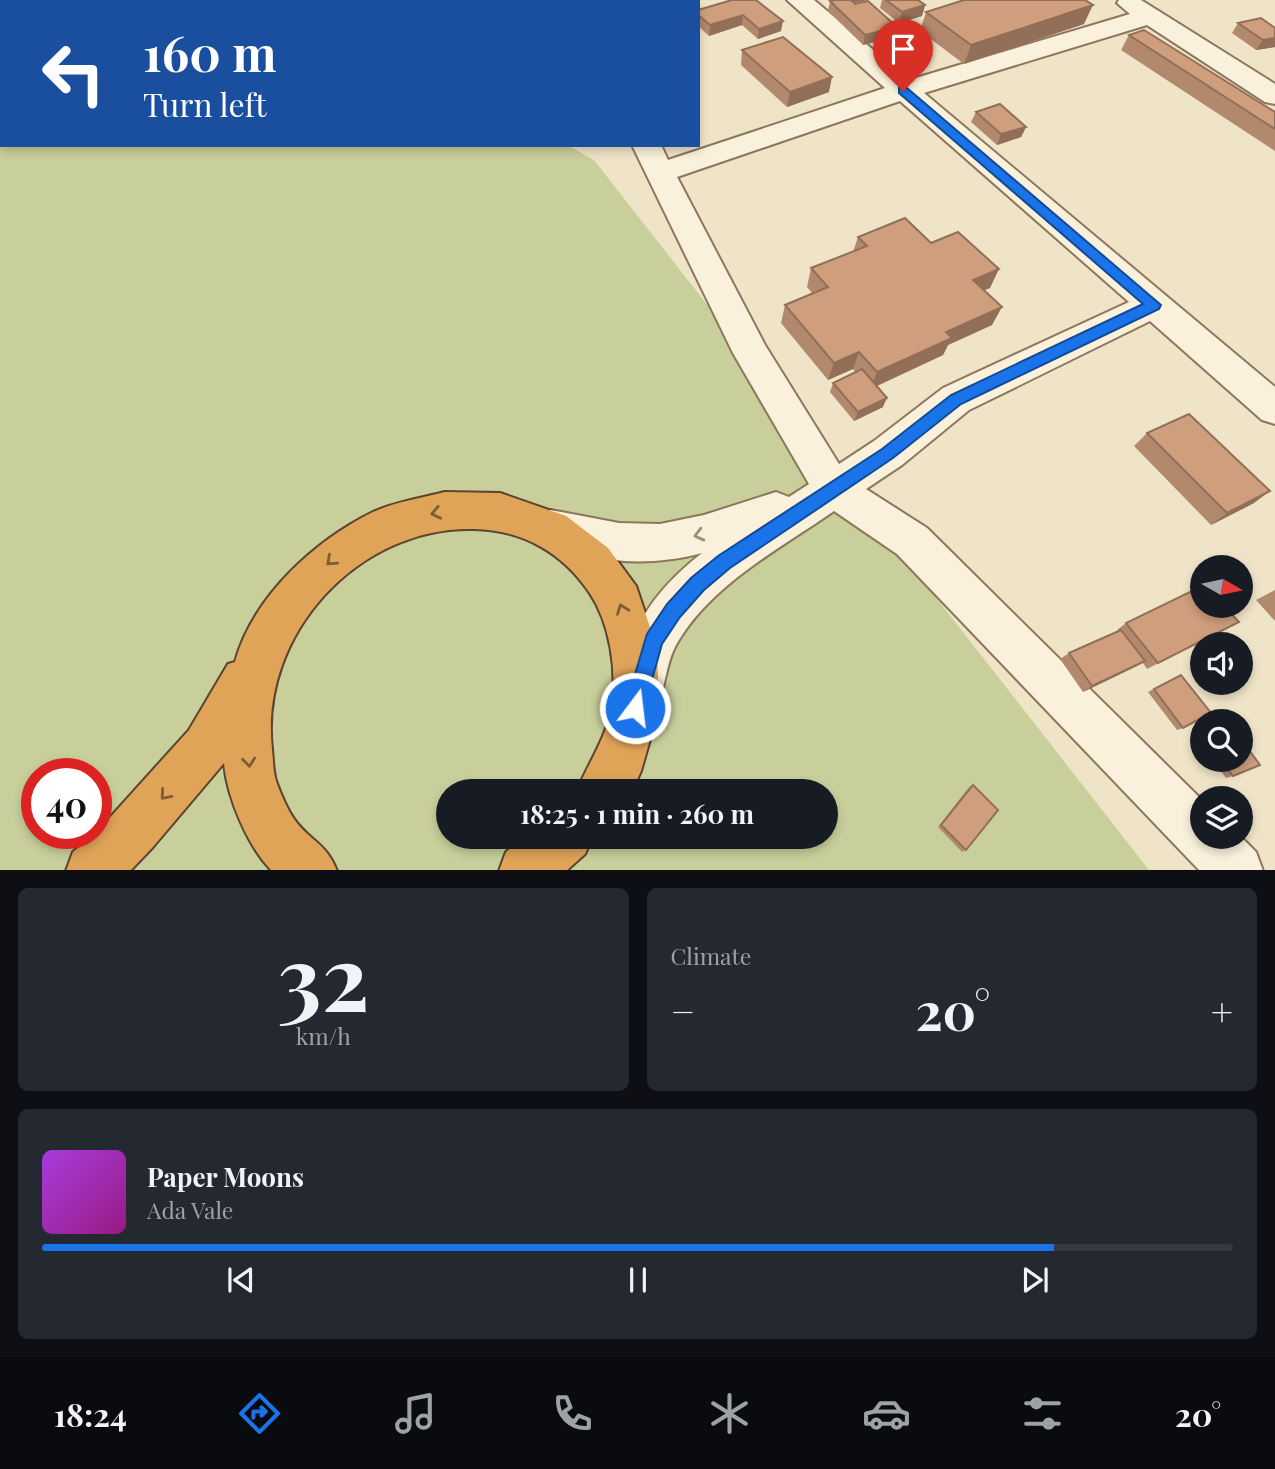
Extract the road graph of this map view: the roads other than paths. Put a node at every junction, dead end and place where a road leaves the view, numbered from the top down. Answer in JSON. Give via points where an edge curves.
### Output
{"nodes":[{"id":1,"x":799,"y":0,"type":"edge"},
{"id":2,"x":1125,"y":0,"type":"edge"},
{"id":3,"x":1150,"y":16,"type":"junction"},
{"id":4,"x":903,"y":91,"type":"junction"},
{"id":5,"x":1275,"y":96,"type":"edge"},
{"id":6,"x":700,"y":146,"type":"edge"},
{"id":7,"x":696,"y":147,"type":"edge"},
{"id":8,"x":652,"y":159,"type":"edge"},
{"id":9,"x":1154,"y":305,"type":"junction"},
{"id":10,"x":1275,"y":409,"type":"edge"},
{"id":11,"x":834,"y":489,"type":"junction"},
{"id":12,"x":551,"y":529,"type":"junction"},
{"id":13,"x":259,"y":658,"type":"junction"},
{"id":14,"x":635,"y":708,"type":"junction"},
{"id":15,"x":610,"y":779,"type":"edge"},
{"id":16,"x":1190,"y":823,"type":"edge"},
{"id":17,"x":551,"y":849,"type":"edge"},
{"id":18,"x":1216,"y":849,"type":"edge"},
{"id":19,"x":92,"y":870,"type":"edge"},
{"id":20,"x":311,"y":870,"type":"edge"},
{"id":21,"x":525,"y":870,"type":"edge"},
{"id":22,"x":1237,"y":870,"type":"edge"}],
"edges":[{"from":1,"to":4,"type":"street"},
{"from":2,"to":3,"type":"street"},
{"from":3,"to":4,"type":"street"},
{"from":3,"to":5,"type":"street"},
{"from":4,"to":6,"type":"street"},
{"from":4,"to":9,"type":"street"},
{"from":7,"to":8,"type":"street"},
{"from":8,"to":11,"type":"street","via":[[751,353]]},
{"from":9,"to":10,"type":"street"},
{"from":9,"to":11,"type":"street","via":[[956,399]]},
{"from":11,"to":12,"type":"street","one_way":true,"via":[[735,525],[658,543]]},
{"from":11,"to":14,"type":"street","via":[[724,562],[681,602],[653,640]]},
{"from":11,"to":16,"type":"street","via":[[912,541]]},
{"from":12,"to":13,"type":"highway","one_way":true,"via":[[500,511],[445,510],[388,525],[336,556],[291,601]]},
{"from":14,"to":12,"type":"highway","one_way":true,"via":[[635,648],[620,601],[593,562]]},
{"from":13,"to":19,"type":"highway","one_way":true,"via":[[206,747],[134,830]]},
{"from":13,"to":20,"type":"highway","one_way":true,"via":[[245,723],[251,783],[276,838]]},
{"from":14,"to":15,"type":"highway"},
{"from":17,"to":21,"type":"highway"},
{"from":18,"to":22,"type":"street"}]}
